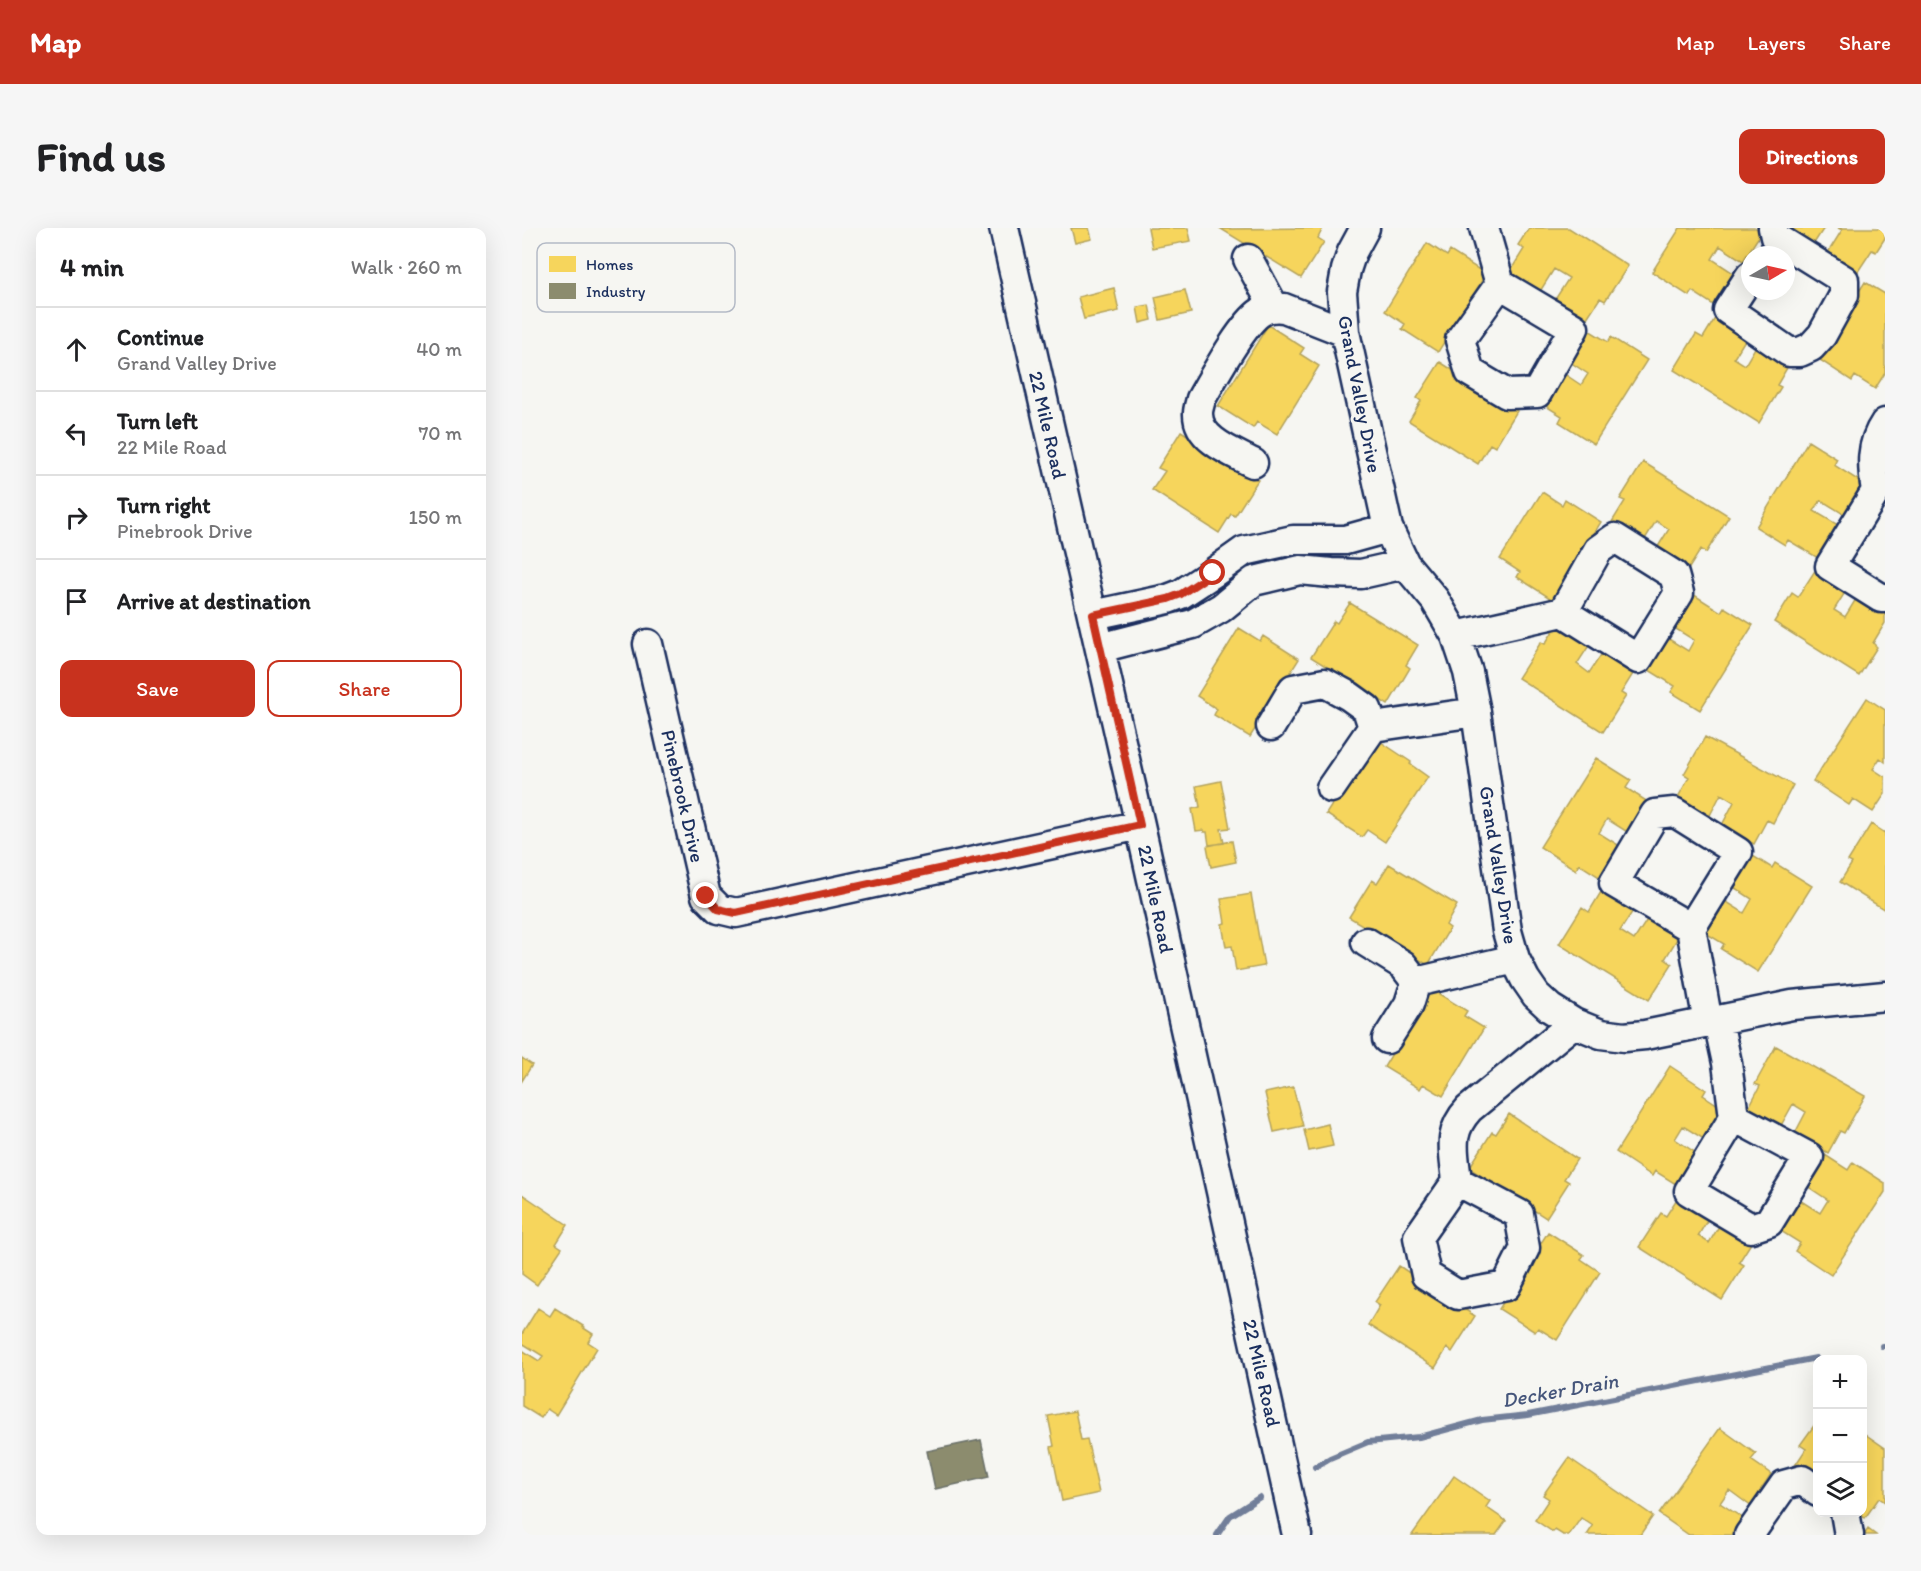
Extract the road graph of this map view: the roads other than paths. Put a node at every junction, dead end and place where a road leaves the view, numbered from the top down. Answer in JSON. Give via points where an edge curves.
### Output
{"nodes":[{"id":1,"x":1004,"y":228,"type":"edge"},
{"id":2,"x":1365,"y":228,"type":"edge"},
{"id":3,"x":1484,"y":228,"type":"edge"},
{"id":4,"x":1795,"y":254,"type":"edge"},
{"id":5,"x":1248,"y":259,"type":"dead end"},
{"id":6,"x":1500,"y":284,"type":"dead end"},
{"id":7,"x":1741,"y":290,"type":"edge"},
{"id":8,"x":1274,"y":307,"type":"junction"},
{"id":9,"x":1345,"y":332,"type":"junction"},
{"id":10,"x":1885,"y":423,"type":"edge"},
{"id":11,"x":1253,"y":463,"type":"dead end"},
{"id":12,"x":1880,"y":494,"type":"edge"},
{"id":13,"x":1388,"y":528,"type":"junction"},
{"id":14,"x":1244,"y":551,"type":"junction"},
{"id":15,"x":1405,"y":564,"type":"junction"},
{"id":16,"x":1254,"y":581,"type":"junction"},
{"id":17,"x":1885,"y":598,"type":"edge"},
{"id":18,"x":1563,"y":612,"type":"dead end"},
{"id":19,"x":1093,"y":615,"type":"junction"},
{"id":20,"x":1456,"y":636,"type":"junction"},
{"id":21,"x":648,"y":644,"type":"dead end"},
{"id":22,"x":1100,"y":648,"type":"junction"},
{"id":23,"x":1476,"y":712,"type":"junction"},
{"id":24,"x":1271,"y":726,"type":"dead end"},
{"id":25,"x":1373,"y":727,"type":"junction"},
{"id":26,"x":1331,"y":788,"type":"dead end"},
{"id":27,"x":1140,"y":825,"type":"junction"},
{"id":28,"x":1690,"y":928,"type":"dead end"},
{"id":29,"x":1366,"y":942,"type":"dead end"},
{"id":30,"x":1515,"y":959,"type":"junction"},
{"id":31,"x":1416,"y":982,"type":"junction"},
{"id":32,"x":1885,"y":996,"type":"edge"},
{"id":33,"x":1713,"y":1022,"type":"junction"},
{"id":34,"x":1574,"y":1023,"type":"junction"},
{"id":35,"x":1387,"y":1039,"type":"dead end"},
{"id":36,"x":1734,"y":1117,"type":"dead end"},
{"id":37,"x":1457,"y":1180,"type":"dead end"},
{"id":38,"x":1813,"y":1488,"type":"edge"},
{"id":39,"x":1846,"y":1517,"type":"edge"},
{"id":40,"x":1298,"y":1535,"type":"edge"},
{"id":41,"x":1749,"y":1535,"type":"edge"},
{"id":42,"x":1849,"y":1535,"type":"edge"}],
"edges":[{"from":1,"to":19,"type":"street","name":"22 Mile Road"},
{"from":2,"to":9,"type":"street","name":"Grand Valley Drive","via":[[1346,270],[1342,292]]},
{"from":3,"to":6,"type":"street"},
{"from":4,"to":7,"type":"street","via":[[1844,280],[1844,295],[1811,347],[1789,352],[1728,310]]},
{"from":5,"to":8,"type":"street"},
{"from":8,"to":9,"type":"street","via":[[1298,312]]},
{"from":8,"to":11,"type":"street","via":[[1250,321],[1201,399],[1198,414],[1207,436]]},
{"from":9,"to":13,"type":"street","name":"Grand Valley Drive"},
{"from":10,"to":12,"type":"street","via":[[1872,452]]},
{"from":12,"to":17,"type":"street","via":[[1830,566]]},
{"from":13,"to":14,"type":"street","via":[[1345,540],[1293,540]]},
{"from":13,"to":15,"type":"street","name":"Grand Valley Drive"},
{"from":14,"to":16,"type":"street"},
{"from":14,"to":19,"type":"street","via":[[1174,596]]},
{"from":15,"to":16,"type":"street","via":[[1361,574],[1300,570]]},
{"from":15,"to":20,"type":"street","name":"Grand Valley Drive","via":[[1435,600]]},
{"from":16,"to":22,"type":"street","via":[[1221,608],[1193,624]]},
{"from":18,"to":20,"type":"street"},
{"from":19,"to":22,"type":"street","name":"22 Mile Road"},
{"from":20,"to":23,"type":"street","name":"Grand Valley Drive"},
{"from":21,"to":27,"type":"street","name":"Pinebrook Drive","via":[[706,896],[718,909],[736,913]]},
{"from":22,"to":27,"type":"street","name":"22 Mile Road"},
{"from":23,"to":25,"type":"street"},
{"from":23,"to":30,"type":"street","name":"Grand Valley Drive","via":[[1507,931]]},
{"from":24,"to":25,"type":"street","via":[[1293,689],[1325,683],[1366,709]]},
{"from":25,"to":26,"type":"street"},
{"from":27,"to":40,"type":"street","name":"22 Mile Road"},
{"from":28,"to":33,"type":"street"},
{"from":29,"to":31,"type":"street","via":[[1403,965]]},
{"from":30,"to":31,"type":"street"},
{"from":30,"to":34,"type":"street","name":"Grand Valley Drive","via":[[1536,995]]},
{"from":31,"to":35,"type":"street","via":[[1410,1004]]},
{"from":32,"to":33,"type":"street","name":"Grand Valley Drive","via":[[1792,1005]]},
{"from":33,"to":34,"type":"street","name":"Grand Valley Drive","via":[[1624,1037],[1601,1034]]},
{"from":33,"to":36,"type":"street","via":[[1727,1063]]},
{"from":34,"to":37,"type":"street","via":[[1460,1120],[1454,1134]]},
{"from":38,"to":41,"type":"street","via":[[1802,1480],[1784,1485]]},
{"from":39,"to":42,"type":"street"}]}
